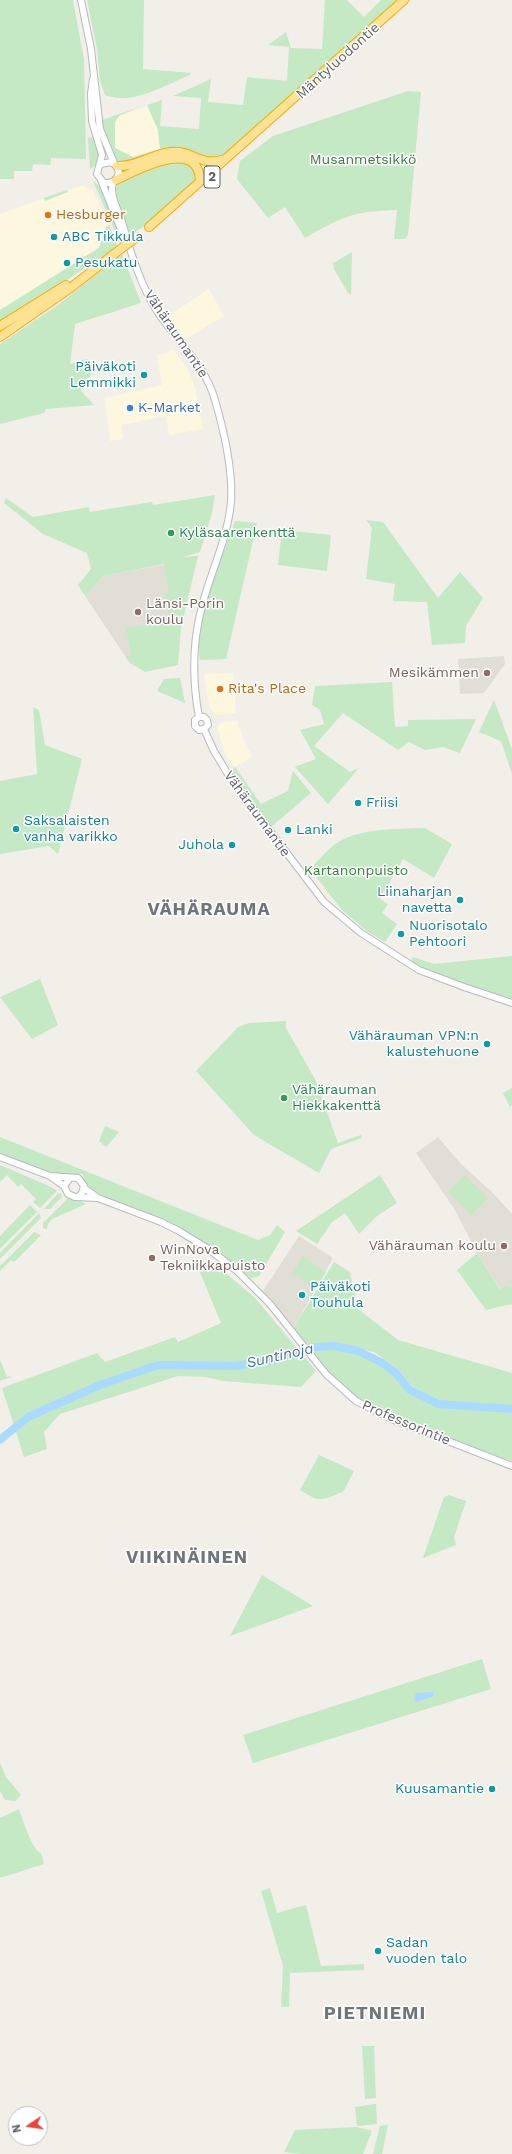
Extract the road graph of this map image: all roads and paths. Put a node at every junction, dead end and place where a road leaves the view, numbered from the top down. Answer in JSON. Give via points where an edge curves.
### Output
{"nodes":[{"id":1,"x":81,"y":0,"type":"edge"},
{"id":2,"x":404,"y":0,"type":"edge"},
{"id":3,"x":93,"y":75,"type":"junction"},
{"id":4,"x":271,"y":121,"type":"junction"},
{"id":5,"x":225,"y":159,"type":"junction"},
{"id":6,"x":101,"y":164,"type":"junction"},
{"id":7,"x":116,"y":165,"type":"junction"},
{"id":8,"x":101,"y":180,"type":"junction"},
{"id":9,"x":114,"y":181,"type":"junction"},
{"id":10,"x":200,"y":181,"type":"junction"},
{"id":11,"x":149,"y":227,"type":"junction"},
{"id":12,"x":124,"y":235,"type":"junction"},
{"id":13,"x":83,"y":277,"type":"junction"},
{"id":14,"x":0,"y":326,"type":"edge"},
{"id":15,"x":0,"y":337,"type":"edge"},
{"id":16,"x":199,"y":717,"type":"junction"},
{"id":17,"x":204,"y":729,"type":"junction"},
{"id":18,"x":512,"y":1003,"type":"edge"},
{"id":19,"x":0,"y":1157,"type":"edge"},
{"id":20,"x":50,"y":1176,"type":"junction"},
{"id":21,"x":70,"y":1178,"type":"junction"},
{"id":22,"x":64,"y":1186,"type":"junction"},
{"id":23,"x":84,"y":1188,"type":"junction"},
{"id":24,"x":78,"y":1196,"type":"junction"},
{"id":25,"x":98,"y":1198,"type":"junction"},
{"id":26,"x":512,"y":1466,"type":"edge"}],
"edges":[{"from":1,"to":3,"type":"main road","via":[[91,49]]},
{"from":2,"to":4,"type":"highway","name":"Mäntyluodontie","number":"2"},
{"from":3,"to":6,"type":"main road","via":[[92,122],[102,155]]},
{"from":3,"to":7,"type":"main road","via":[[100,129]]},
{"from":4,"to":5,"type":"highway","name":"Mäntyluodontie","number":"2"},
{"from":4,"to":11,"type":"highway","name":"Mäntyluodontie","number":"2","via":[[192,194]]},
{"from":5,"to":7,"type":"highway","via":[[205,162],[186,153],[170,152],[152,156],[129,166]]},
{"from":5,"to":10,"type":"highway","name":"Mäntyluodontie","number":"2"},
{"from":6,"to":7,"type":"main road","via":[[107,161]]},
{"from":6,"to":8,"type":"main road","via":[[97,171]]},
{"from":7,"to":9,"type":"main road","via":[[119,173]]},
{"from":8,"to":9,"type":"main road"},
{"from":8,"to":12,"type":"main road","name":"Vähäraumantie","via":[[118,226]]},
{"from":9,"to":10,"type":"highway","via":[[146,166],[174,158],[189,161],[196,166]]},
{"from":9,"to":12,"type":"main road","name":"Vähäraumantie","via":[[112,193]]},
{"from":10,"to":11,"type":"highway","name":"Mäntyluodontie","number":"2"},
{"from":11,"to":13,"type":"highway","name":"Mäntyluodontie","number":"2","bridge":true},
{"from":12,"to":16,"type":"main road","name":"Vähäraumantie","via":[[151,300],[195,358],[210,386],[219,412],[230,474],[232,488],[229,516],[202,606],[194,645],[193,678]]},
{"from":13,"to":14,"type":"highway","name":"Mäntyluodontie","number":"2"},
{"from":13,"to":15,"type":"highway","name":"Mäntyluodontie","number":"2"},
{"from":16,"to":17,"type":"main road","via":[[208,720],[208,725]]},
{"from":16,"to":17,"type":"main road","via":[[195,720],[195,726],[199,730]]},
{"from":17,"to":18,"type":"main road","name":"Vähäraumantie","via":[[232,781],[324,902],[373,942],[419,970]]},
{"from":19,"to":20,"type":"main road"},
{"from":20,"to":21,"type":"main road"},
{"from":20,"to":22,"type":"main road"},
{"from":21,"to":22,"type":"main road"},
{"from":21,"to":23,"type":"main road","via":[[81,1180]]},
{"from":22,"to":24,"type":"main road","via":[[68,1194]]},
{"from":23,"to":24,"type":"main road"},
{"from":23,"to":25,"type":"main road","name":"Professorintie"},
{"from":24,"to":25,"type":"main road","name":"Professorintie"},
{"from":25,"to":26,"type":"main road","name":"Professorintie","via":[[161,1222],[210,1250],[256,1289],[333,1383],[356,1402],[389,1418]]}]}
